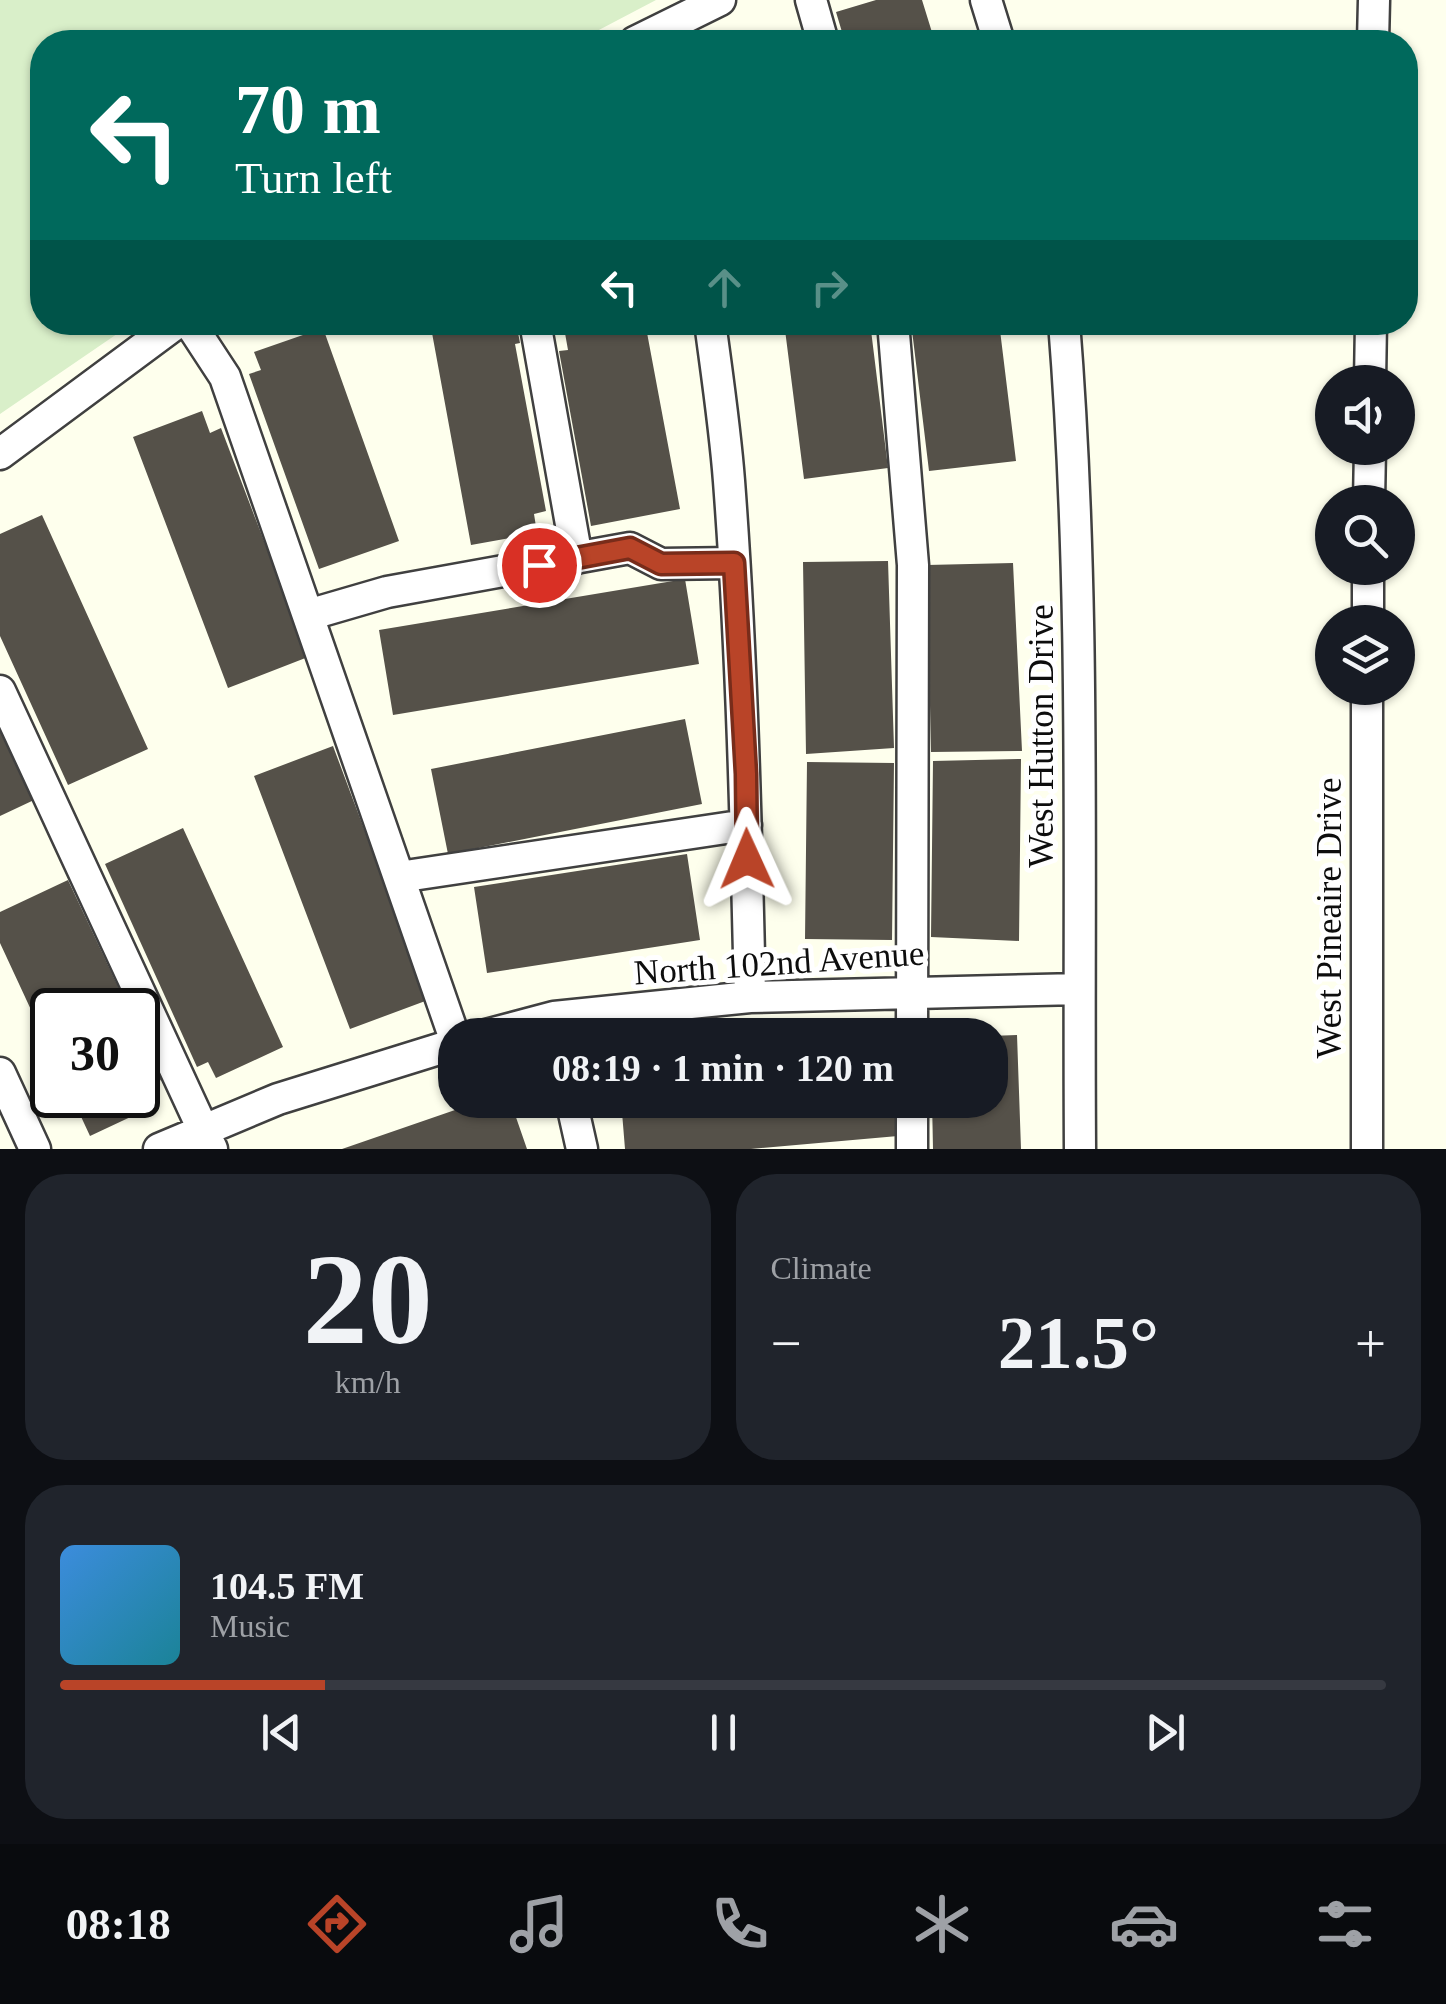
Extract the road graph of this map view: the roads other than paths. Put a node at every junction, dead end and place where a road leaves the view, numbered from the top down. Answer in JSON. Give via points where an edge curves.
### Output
{"nodes":[{"id":1,"x":720,"y":0,"type":"edge"},
{"id":2,"x":811,"y":0,"type":"edge"},
{"id":3,"x":986,"y":0,"type":"edge"},
{"id":4,"x":1374,"y":0,"type":"edge"},
{"id":5,"x":663,"y":30,"type":"edge"},
{"id":6,"x":820,"y":30,"type":"edge"},
{"id":7,"x":995,"y":30,"type":"edge"},
{"id":8,"x":1374,"y":30,"type":"edge"},
{"id":9,"x":160,"y":335,"type":"edge"},
{"id":10,"x":198,"y":335,"type":"edge"},
{"id":11,"x":537,"y":335,"type":"edge"},
{"id":12,"x":712,"y":335,"type":"edge"},
{"id":13,"x":894,"y":335,"type":"edge"},
{"id":14,"x":1065,"y":335,"type":"edge"},
{"id":15,"x":1371,"y":335,"type":"edge"},
{"id":16,"x":1370,"y":365,"type":"edge"},
{"id":17,"x":1,"y":451,"type":"edge"},
{"id":18,"x":577,"y":558,"type":"junction"},
{"id":19,"x":734,"y":563,"type":"junction"},
{"id":20,"x":308,"y":615,"type":"junction"},
{"id":21,"x":0,"y":691,"type":"edge"},
{"id":22,"x":1367,"y":705,"type":"edge"},
{"id":23,"x":746,"y":825,"type":"junction"},
{"id":24,"x":398,"y":877,"type":"junction"},
{"id":25,"x":1079,"y":989,"type":"junction"},
{"id":26,"x":912,"y":991,"type":"junction"},
{"id":27,"x":750,"y":997,"type":"junction"},
{"id":28,"x":447,"y":1018,"type":"edge"},
{"id":29,"x":610,"y":1018,"type":"edge"},
{"id":30,"x":912,"y":1018,"type":"edge"},
{"id":31,"x":438,"y":1047,"type":"edge"},
{"id":32,"x":0,"y":1073,"type":"edge"},
{"id":33,"x":576,"y":1118,"type":"edge"},
{"id":34,"x":912,"y":1118,"type":"edge"},
{"id":35,"x":208,"y":1140,"type":"edge"},
{"id":36,"x":30,"y":1148,"type":"edge"},
{"id":37,"x":159,"y":1149,"type":"edge"},
{"id":38,"x":582,"y":1149,"type":"edge"},
{"id":39,"x":912,"y":1149,"type":"edge"},
{"id":40,"x":1080,"y":1149,"type":"edge"},
{"id":41,"x":1367,"y":1149,"type":"edge"}],
"edges":[{"from":1,"to":5,"type":"street"},
{"from":2,"to":6,"type":"street"},
{"from":3,"to":7,"type":"street"},
{"from":4,"to":8,"type":"street"},
{"from":9,"to":17,"type":"street"},
{"from":10,"to":20,"type":"street","via":[[225,377]]},
{"from":11,"to":18,"type":"street"},
{"from":12,"to":19,"type":"street"},
{"from":13,"to":26,"type":"street","via":[[913,565]]},
{"from":14,"to":25,"type":"street","name":"West Hutton Drive","via":[[1081,703]]},
{"from":15,"to":16,"type":"street"},
{"from":18,"to":19,"type":"street","via":[[630,548],[661,564]]},
{"from":18,"to":20,"type":"street","via":[[387,592]]},
{"from":19,"to":23,"type":"street"},
{"from":20,"to":24,"type":"street"},
{"from":21,"to":35,"type":"street"},
{"from":22,"to":41,"type":"street","name":"West Pineaire Drive"},
{"from":23,"to":24,"type":"street"},
{"from":23,"to":27,"type":"street"},
{"from":24,"to":28,"type":"street"},
{"from":25,"to":26,"type":"street","name":"North 102nd Avenue"},
{"from":25,"to":40,"type":"street","name":"West Hutton Drive"},
{"from":26,"to":27,"type":"street","name":"North 102nd Avenue"},
{"from":26,"to":30,"type":"street"},
{"from":27,"to":29,"type":"street","name":"North 102nd Avenue"},
{"from":31,"to":35,"type":"street","via":[[278,1099]]},
{"from":32,"to":36,"type":"street"},
{"from":33,"to":38,"type":"street"},
{"from":34,"to":39,"type":"street"},
{"from":35,"to":37,"type":"street"}]}
